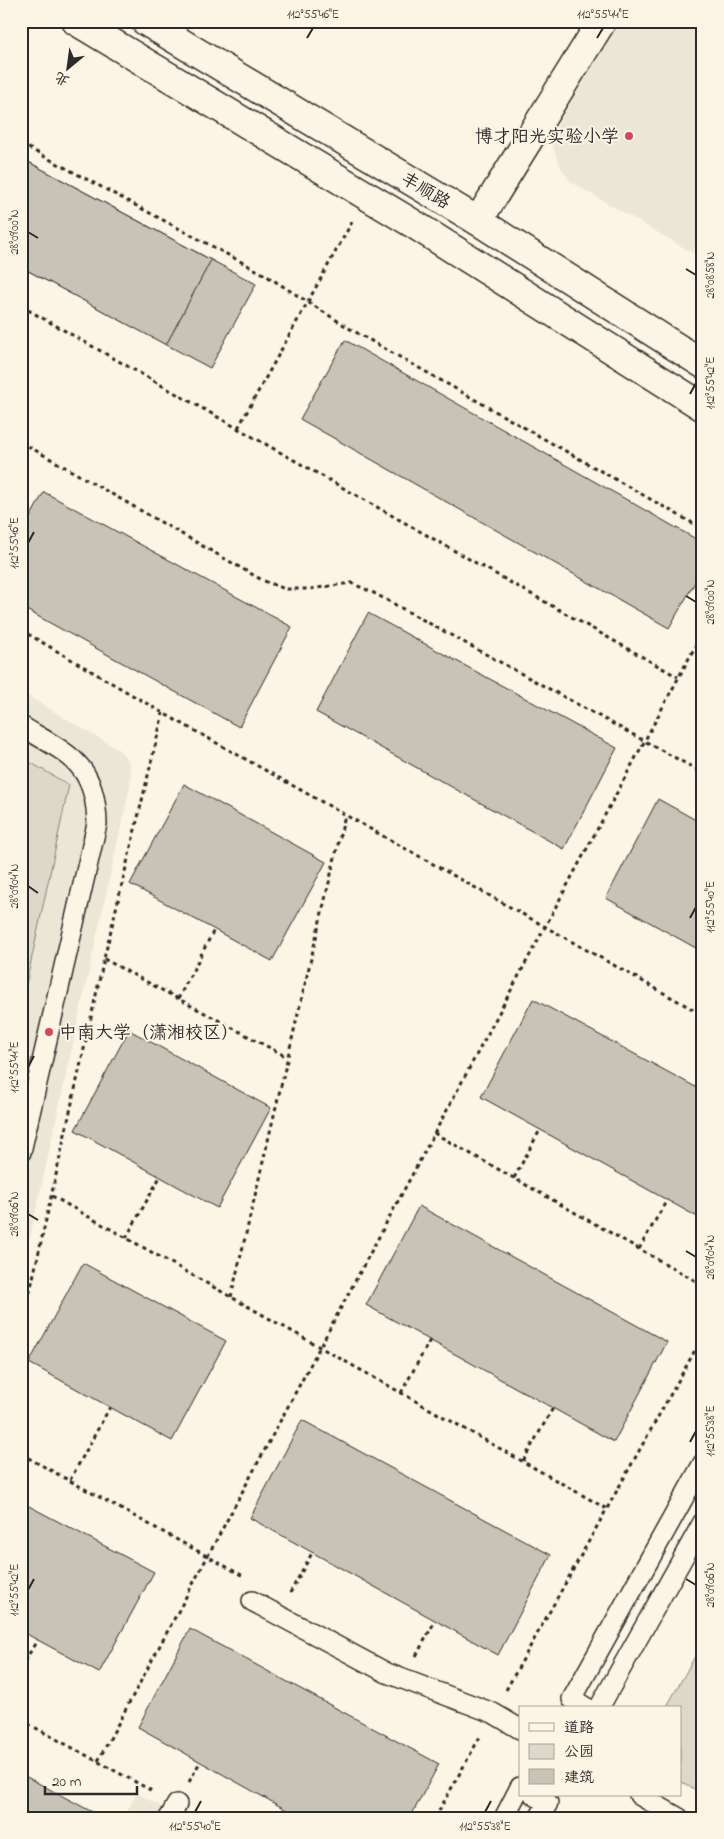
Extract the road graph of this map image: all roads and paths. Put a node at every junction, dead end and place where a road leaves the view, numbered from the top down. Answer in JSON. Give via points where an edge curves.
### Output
{"nodes":[{"id":1,"x":76,"y":21,"type":"edge"},
{"id":2,"x":145,"y":21,"type":"edge"},
{"id":3,"x":602,"y":21,"type":"edge"},
{"id":4,"x":21,"y":144,"type":"edge"},
{"id":5,"x":367,"y":196,"type":"junction"},
{"id":6,"x":478,"y":221,"type":"junction"},
{"id":7,"x":307,"y":302,"type":"junction"},
{"id":8,"x":21,"y":306,"type":"edge"},
{"id":9,"x":703,"y":364,"type":"edge"},
{"id":10,"x":703,"y":407,"type":"edge"},
{"id":11,"x":238,"y":428,"type":"junction"},
{"id":12,"x":21,"y":442,"type":"edge"},
{"id":13,"x":703,"y":529,"type":"edge"},
{"id":14,"x":21,"y":630,"type":"edge"},
{"id":15,"x":703,"y":632,"type":"edge"},
{"id":16,"x":678,"y":677,"type":"junction"},
{"id":17,"x":163,"y":713,"type":"junction"},
{"id":18,"x":21,"y":726,"type":"edge"},
{"id":19,"x":644,"y":740,"type":"junction"},
{"id":20,"x":703,"y":773,"type":"edge"},
{"id":21,"x":345,"y":815,"type":"junction"},
{"id":22,"x":544,"y":927,"type":"junction"},
{"id":23,"x":214,"y":930,"type":"dead end"},
{"id":24,"x":104,"y":959,"type":"junction"},
{"id":25,"x":178,"y":999,"type":"junction"},
{"id":26,"x":703,"y":1015,"type":"edge"},
{"id":27,"x":287,"y":1057,"type":"junction"},
{"id":28,"x":540,"y":1130,"type":"dead end"},
{"id":29,"x":434,"y":1133,"type":"junction"},
{"id":30,"x":21,"y":1152,"type":"edge"},
{"id":31,"x":160,"y":1177,"type":"dead end"},
{"id":32,"x":514,"y":1178,"type":"junction"},
{"id":33,"x":52,"y":1196,"type":"junction"},
{"id":34,"x":667,"y":1200,"type":"dead end"},
{"id":35,"x":126,"y":1238,"type":"junction"},
{"id":36,"x":639,"y":1249,"type":"junction"},
{"id":37,"x":703,"y":1285,"type":"edge"},
{"id":38,"x":231,"y":1297,"type":"junction"},
{"id":39,"x":21,"y":1332,"type":"edge"},
{"id":40,"x":703,"y":1336,"type":"edge"},
{"id":41,"x":430,"y":1340,"type":"dead end"},
{"id":42,"x":320,"y":1346,"type":"junction"},
{"id":43,"x":401,"y":1393,"type":"junction"},
{"id":44,"x":110,"y":1407,"type":"dead end"},
{"id":45,"x":553,"y":1408,"type":"dead end"},
{"id":46,"x":523,"y":1461,"type":"junction"},
{"id":47,"x":703,"y":1463,"type":"edge"},
{"id":48,"x":70,"y":1480,"type":"dead end"},
{"id":49,"x":607,"y":1509,"type":"junction"},
{"id":50,"x":703,"y":1522,"type":"edge"},
{"id":51,"x":312,"y":1553,"type":"dead end"},
{"id":52,"x":252,"y":1600,"type":"dead end"},
{"id":53,"x":286,"y":1600,"type":"dead end"},
{"id":54,"x":435,"y":1621,"type":"dead end"},
{"id":55,"x":37,"y":1640,"type":"dead end"},
{"id":56,"x":414,"y":1660,"type":"dead end"},
{"id":57,"x":21,"y":1668,"type":"edge"},
{"id":58,"x":584,"y":1706,"type":"edge"},
{"id":59,"x":600,"y":1706,"type":"edge"},
{"id":60,"x":493,"y":1714,"type":"junction"},
{"id":61,"x":21,"y":1720,"type":"edge"},
{"id":62,"x":519,"y":1728,"type":"edge"},
{"id":63,"x":98,"y":1761,"type":"junction"},
{"id":64,"x":519,"y":1789,"type":"edge"},
{"id":65,"x":536,"y":1796,"type":"edge"},
{"id":66,"x":641,"y":1796,"type":"edge"},
{"id":67,"x":173,"y":1811,"type":"edge"},
{"id":68,"x":435,"y":1818,"type":"edge"},
{"id":69,"x":504,"y":1818,"type":"edge"},
{"id":70,"x":539,"y":1818,"type":"edge"},
{"id":71,"x":679,"y":1818,"type":"edge"}],
"edges":[{"from":1,"to":5,"type":"main road"},
{"from":2,"to":6,"type":"main road","name":"丰顺路"},
{"from":3,"to":6,"type":"main road"},
{"from":4,"to":7,"type":"path","via":[[262,273]]},
{"from":5,"to":7,"type":"path"},
{"from":5,"to":10,"type":"main road"},
{"from":6,"to":9,"type":"main road","name":"丰顺路"},
{"from":7,"to":11,"type":"path"},
{"from":7,"to":13,"type":"path"},
{"from":8,"to":11,"type":"path"},
{"from":11,"to":16,"type":"path"},
{"from":12,"to":19,"type":"path","via":[[262,580],[285,589],[351,583]]},
{"from":14,"to":17,"type":"path"},
{"from":15,"to":16,"type":"path"},
{"from":16,"to":19,"type":"path"},
{"from":17,"to":21,"type":"path"},
{"from":17,"to":24,"type":"path"},
{"from":18,"to":30,"type":"lane","via":[[64,752],[82,770],[91,783],[97,824]]},
{"from":19,"to":20,"type":"path"},
{"from":19,"to":22,"type":"path"},
{"from":21,"to":22,"type":"path"},
{"from":21,"to":27,"type":"path"},
{"from":22,"to":26,"type":"path"},
{"from":22,"to":29,"type":"path"},
{"from":23,"to":25,"type":"path"},
{"from":24,"to":25,"type":"path"},
{"from":24,"to":33,"type":"path"},
{"from":25,"to":27,"type":"path"},
{"from":27,"to":38,"type":"path"},
{"from":28,"to":32,"type":"path"},
{"from":29,"to":32,"type":"path"},
{"from":29,"to":42,"type":"path"},
{"from":31,"to":35,"type":"path"},
{"from":32,"to":36,"type":"path"},
{"from":33,"to":35,"type":"path"},
{"from":33,"to":39,"type":"path"},
{"from":34,"to":36,"type":"path"},
{"from":35,"to":38,"type":"path"},
{"from":36,"to":37,"type":"path"},
{"from":38,"to":42,"type":"path"},
{"from":40,"to":49,"type":"path"},
{"from":41,"to":43,"type":"path"},
{"from":42,"to":43,"type":"path"},
{"from":42,"to":63,"type":"path"},
{"from":43,"to":46,"type":"path"},
{"from":44,"to":48,"type":"path"},
{"from":45,"to":46,"type":"path"},
{"from":46,"to":49,"type":"path"},
{"from":47,"to":58,"type":"lane","via":[[572,1699]]},
{"from":49,"to":60,"type":"path"},
{"from":50,"to":59,"type":"lane"},
{"from":51,"to":53,"type":"path"},
{"from":52,"to":60,"type":"lane","via":[[387,1673]]},
{"from":54,"to":56,"type":"path"},
{"from":55,"to":57,"type":"path"},
{"from":60,"to":62,"type":"lane"},
{"from":60,"to":68,"type":"path"},
{"from":61,"to":63,"type":"path"},
{"from":63,"to":67,"type":"path"},
{"from":64,"to":69,"type":"lane"},
{"from":65,"to":70,"type":"lane","via":[[548,1803]]},
{"from":66,"to":71,"type":"lane"}]}
